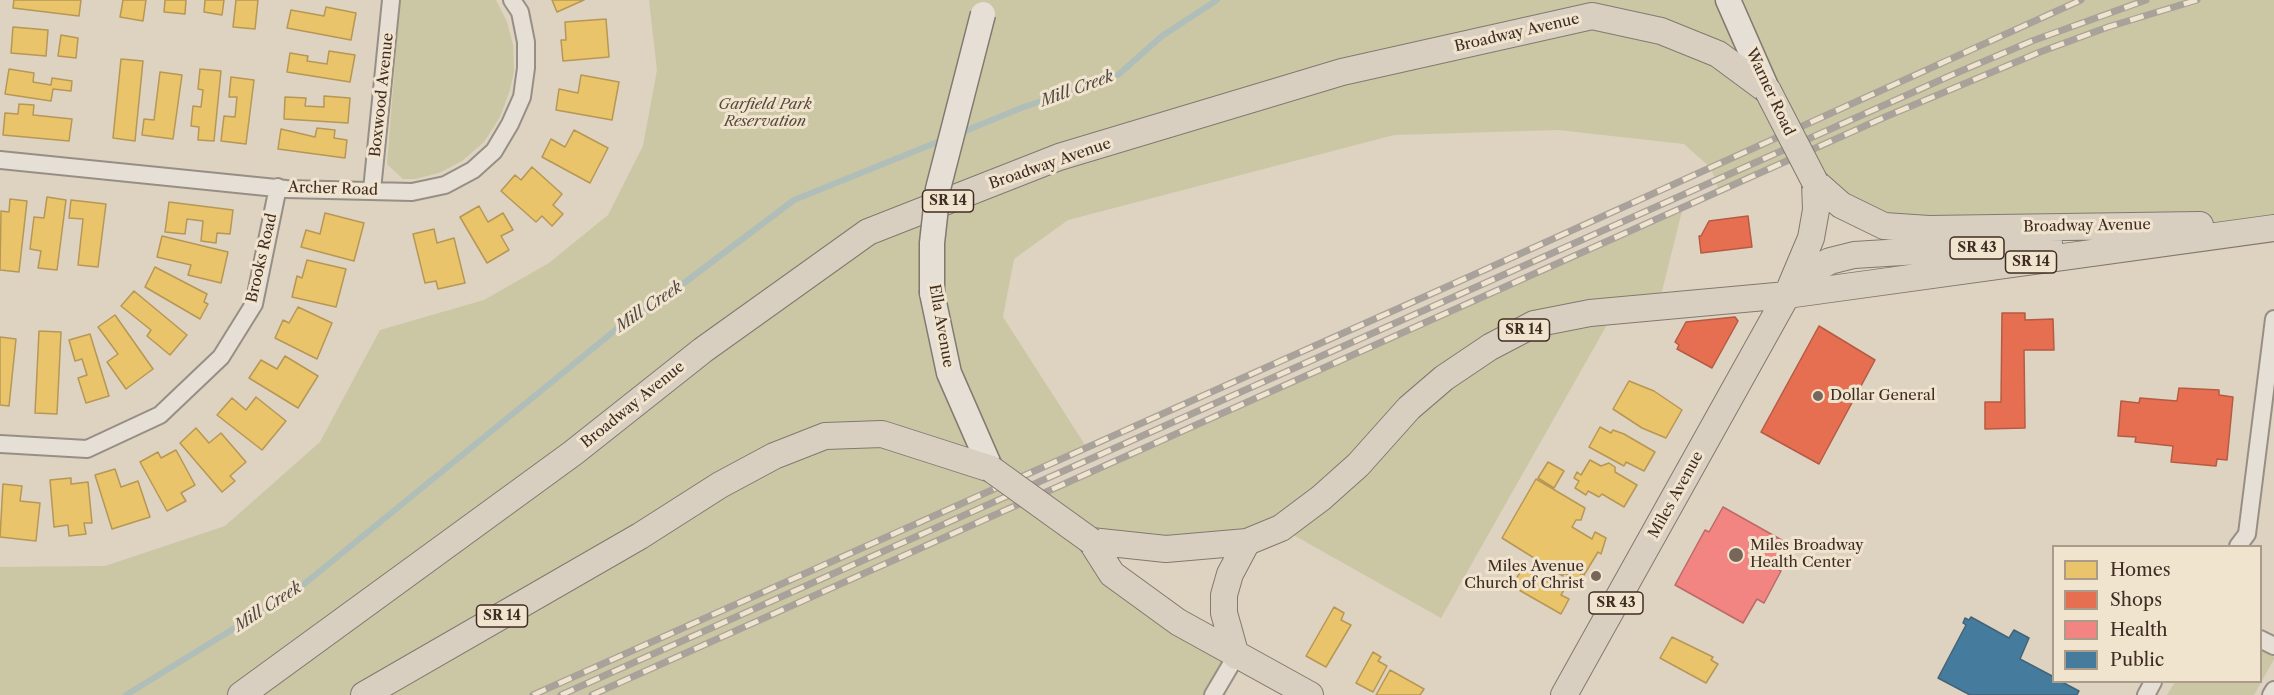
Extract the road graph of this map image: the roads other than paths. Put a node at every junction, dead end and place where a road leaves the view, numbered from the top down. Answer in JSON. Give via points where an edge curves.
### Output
{"nodes":[{"id":1,"x":391,"y":0,"type":"edge"},
{"id":2,"x":512,"y":0,"type":"edge"},
{"id":3,"x":1731,"y":6,"type":"edge"},
{"id":4,"x":985,"y":7,"type":"edge"},
{"id":5,"x":1768,"y":92,"type":"junction"},
{"id":6,"x":0,"y":160,"type":"edge"},
{"id":7,"x":1815,"y":182,"type":"junction"},
{"id":8,"x":278,"y":187,"type":"junction"},
{"id":9,"x":372,"y":190,"type":"junction"},
{"id":10,"x":2180,"y":225,"type":"junction"},
{"id":11,"x":2274,"y":228,"type":"edge"},
{"id":12,"x":1787,"y":295,"type":"junction"},
{"id":13,"x":2274,"y":319,"type":"edge"},
{"id":14,"x":0,"y":444,"type":"edge"},
{"id":15,"x":991,"y":470,"type":"junction"},
{"id":16,"x":1091,"y":541,"type":"junction"},
{"id":17,"x":1247,"y":542,"type":"junction"},
{"id":18,"x":2239,"y":545,"type":"edge"},
{"id":19,"x":1236,"y":656,"type":"junction"},
{"id":20,"x":2274,"y":690,"type":"edge"},
{"id":21,"x":241,"y":695,"type":"edge"},
{"id":22,"x":364,"y":695,"type":"edge"},
{"id":23,"x":1213,"y":695,"type":"edge"},
{"id":24,"x":1310,"y":695,"type":"edge"},
{"id":25,"x":1564,"y":695,"type":"edge"},
{"id":26,"x":2271,"y":695,"type":"edge"}],
"edges":[{"from":1,"to":9,"type":"street","name":"Boxwood Avenue"},
{"from":2,"to":9,"type":"street","name":"Archer Road","via":[[520,12],[526,68],[522,97],[494,151],[473,170],[445,185],[412,192]]},
{"from":3,"to":5,"type":"main road","name":"Warner Road"},
{"from":4,"to":15,"type":"main road","name":"Ella Avenue","bridge":true,"via":[[938,189],[932,293],[949,373]]},
{"from":5,"to":7,"type":"main road","name":"Warner Road","number":"SR 14","bridge":true},
{"from":5,"to":21,"type":"main road","name":"Broadway Avenue","number":"SR 14","via":[[1718,54],[1661,31],[1592,16],[1330,76],[1059,157],[868,232],[703,350],[573,453]]},
{"from":6,"to":8,"type":"street","name":"Archer Road"},
{"from":7,"to":10,"type":"main road","name":"Broadway Avenue","number":"SR 14","via":[[1841,205],[1884,226],[1929,229]]},
{"from":7,"to":12,"type":"main road","via":[[1811,238]]},
{"from":8,"to":9,"type":"street","name":"Archer Road"},
{"from":8,"to":14,"type":"street","name":"Brooks Road","via":[[254,304],[221,357],[159,415],[87,449]]},
{"from":10,"to":11,"type":"main road","name":"Broadway Avenue","number":"SR 14"},
{"from":10,"to":12,"type":"main road","number":"SR 43","via":[[2037,245],[1854,255],[1812,270]]},
{"from":11,"to":12,"type":"main road","name":"Broadway Avenue","number":"SR 14"},
{"from":12,"to":17,"type":"main road","name":"Broadway Avenue","number":"SR 14","via":[[1590,312],[1534,324],[1444,378],[1408,408],[1358,465],[1321,498],[1281,528]]},
{"from":12,"to":25,"type":"main road","name":"Miles Avenue","number":"SR 43"},
{"from":13,"to":18,"type":"street","via":[[2247,534]]},
{"from":15,"to":16,"type":"main road","name":"Broadway Avenue","number":"SR 14","bridge":true},
{"from":15,"to":22,"type":"main road","name":"Broadway Avenue","number":"SR 14","via":[[882,434],[825,436],[774,456],[720,484],[640,536]]},
{"from":16,"to":17,"type":"main road","name":"Broadway Avenue","number":"SR 14","via":[[1166,549]]},
{"from":16,"to":19,"type":"main road","via":[[1112,574],[1178,622]]},
{"from":17,"to":19,"type":"main road","via":[[1224,595],[1224,613]]},
{"from":19,"to":23,"type":"street"},
{"from":19,"to":24,"type":"main road"},
{"from":20,"to":26,"type":"street"}]}
